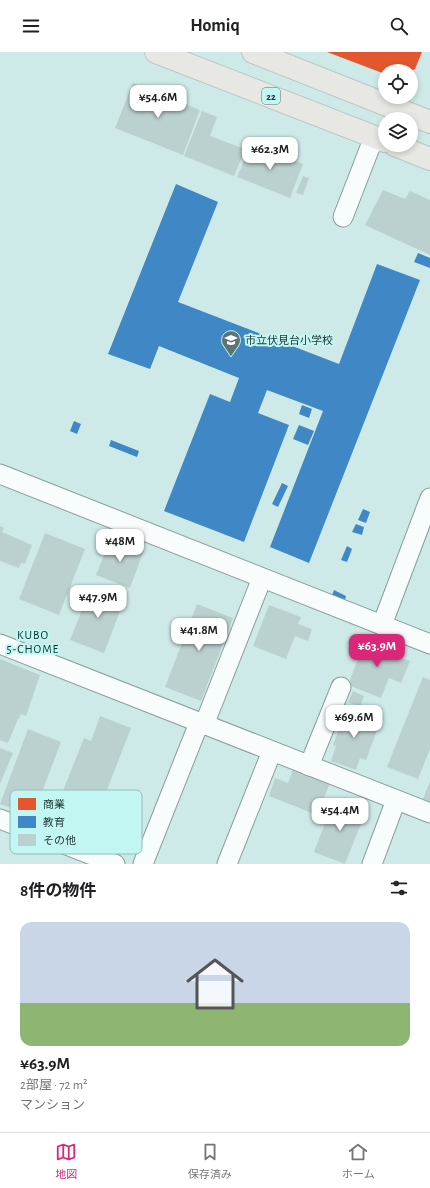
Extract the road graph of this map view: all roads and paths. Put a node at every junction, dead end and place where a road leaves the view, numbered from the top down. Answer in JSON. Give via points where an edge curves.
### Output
{"nodes":[{"id":1,"x":156,"y":52,"type":"edge"},
{"id":2,"x":253,"y":52,"type":"edge"},
{"id":3,"x":430,"y":122,"type":"edge"},
{"id":4,"x":378,"y":139,"type":"edge"},
{"id":5,"x":378,"y":141,"type":"edge"},
{"id":6,"x":412,"y":152,"type":"edge"},
{"id":7,"x":430,"y":159,"type":"edge"},
{"id":8,"x":343,"y":217,"type":"dead end"},
{"id":9,"x":0,"y":474,"type":"edge"},
{"id":10,"x":430,"y":498,"type":"edge"},
{"id":11,"x":262,"y":578,"type":"junction"},
{"id":12,"x":382,"y":625,"type":"junction"},
{"id":13,"x":0,"y":644,"type":"edge"},
{"id":14,"x":430,"y":644,"type":"edge"},
{"id":15,"x":341,"y":687,"type":"dead end"},
{"id":16,"x":202,"y":724,"type":"junction"},
{"id":17,"x":272,"y":751,"type":"junction"},
{"id":18,"x":309,"y":766,"type":"junction"},
{"id":19,"x":396,"y":800,"type":"junction"},
{"id":20,"x":430,"y":813,"type":"edge"},
{"id":21,"x":0,"y":819,"type":"edge"},
{"id":22,"x":10,"y":823,"type":"edge"},
{"id":23,"x":89,"y":854,"type":"edge"},
{"id":24,"x":115,"y":864,"type":"edge"},
{"id":25,"x":143,"y":864,"type":"edge"},
{"id":26,"x":227,"y":864,"type":"edge"},
{"id":27,"x":372,"y":864,"type":"edge"}],
"edges":[{"from":1,"to":4,"type":"main road","number":"22"},
{"from":2,"to":3,"type":"main road"},
{"from":5,"to":8,"type":"street"},
{"from":6,"to":7,"type":"main road"},
{"from":9,"to":11,"type":"street"},
{"from":10,"to":12,"type":"street"},
{"from":11,"to":12,"type":"street"},
{"from":11,"to":16,"type":"street"},
{"from":12,"to":14,"type":"street"},
{"from":13,"to":16,"type":"street"},
{"from":15,"to":18,"type":"street"},
{"from":16,"to":17,"type":"street"},
{"from":16,"to":25,"type":"street"},
{"from":17,"to":18,"type":"street"},
{"from":17,"to":26,"type":"street"},
{"from":18,"to":19,"type":"street"},
{"from":19,"to":20,"type":"street"},
{"from":19,"to":27,"type":"street"},
{"from":21,"to":22,"type":"street"},
{"from":23,"to":24,"type":"street"}]}
